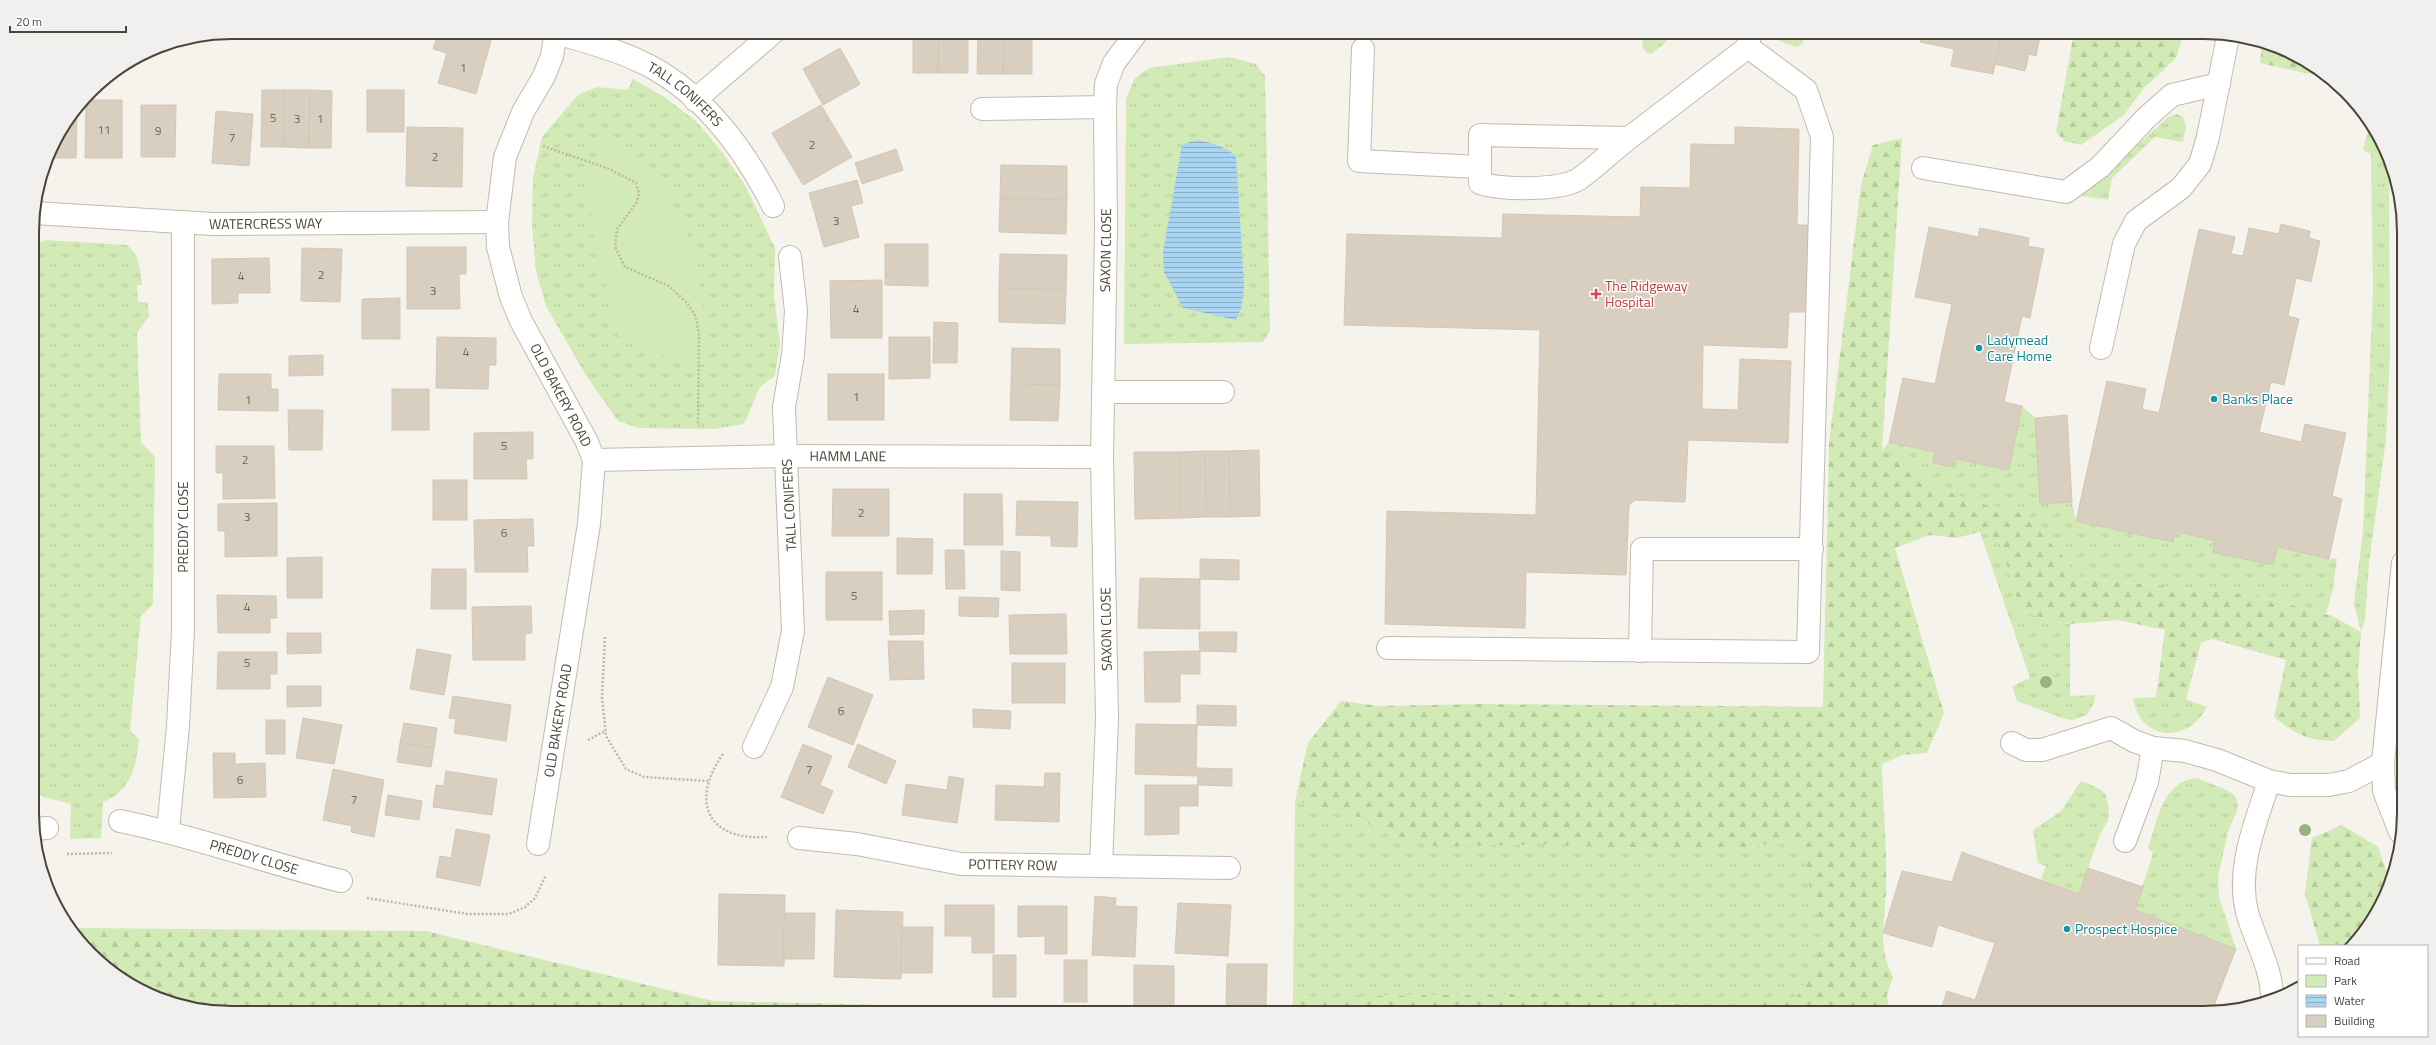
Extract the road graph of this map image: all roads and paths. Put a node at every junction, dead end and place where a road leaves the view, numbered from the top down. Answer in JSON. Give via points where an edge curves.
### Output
{"nodes":[{"id":1,"x":555,"y":39,"type":"edge"},
{"id":2,"x":574,"y":39,"type":"edge"},
{"id":3,"x":766,"y":39,"type":"edge"},
{"id":4,"x":1132,"y":39,"type":"edge"},
{"id":5,"x":1749,"y":39,"type":"edge"},
{"id":6,"x":2227,"y":41,"type":"edge"},
{"id":7,"x":1363,"y":48,"type":"dead end"},
{"id":8,"x":2219,"y":84,"type":"junction"},
{"id":9,"x":695,"y":100,"type":"junction"},
{"id":10,"x":1104,"y":107,"type":"junction"},
{"id":11,"x":982,"y":109,"type":"dead end"},
{"id":12,"x":513,"y":133,"type":"junction"},
{"id":13,"x":1629,"y":138,"type":"junction"},
{"id":14,"x":1478,"y":167,"type":"junction"},
{"id":15,"x":1923,"y":168,"type":"dead end"},
{"id":16,"x":773,"y":206,"type":"dead end"},
{"id":17,"x":40,"y":212,"type":"edge"},
{"id":18,"x":496,"y":222,"type":"junction"},
{"id":19,"x":183,"y":223,"type":"junction"},
{"id":20,"x":790,"y":257,"type":"dead end"},
{"id":21,"x":2101,"y":348,"type":"dead end"},
{"id":22,"x":1103,"y":392,"type":"junction"},
{"id":23,"x":1224,"y":392,"type":"dead end"},
{"id":24,"x":787,"y":456,"type":"junction"},
{"id":25,"x":701,"y":457,"type":"junction"},
{"id":26,"x":1102,"y":457,"type":"junction"},
{"id":27,"x":594,"y":460,"type":"junction"},
{"id":28,"x":1812,"y":550,"type":"junction"},
{"id":29,"x":2397,"y":623,"type":"edge"},
{"id":30,"x":605,"y":635,"type":"dead end"},
{"id":31,"x":1388,"y":648,"type":"dead end"},
{"id":32,"x":1640,"y":651,"type":"junction"},
{"id":33,"x":2012,"y":744,"type":"dead end"},
{"id":34,"x":754,"y":748,"type":"joint"},
{"id":35,"x":2153,"y":748,"type":"junction"},
{"id":36,"x":2383,"y":763,"type":"junction"},
{"id":37,"x":708,"y":781,"type":"junction"},
{"id":38,"x":2269,"y":781,"type":"junction"},
{"id":39,"x":120,"y":821,"type":"dead end"},
{"id":40,"x":2397,"y":824,"type":"edge"},
{"id":41,"x":168,"y":830,"type":"junction"},
{"id":42,"x":799,"y":838,"type":"joint"},
{"id":43,"x":2125,"y":841,"type":"dead end"},
{"id":44,"x":538,"y":844,"type":"dead end"},
{"id":45,"x":1101,"y":866,"type":"junction"},
{"id":46,"x":1229,"y":868,"type":"dead end"},
{"id":47,"x":341,"y":881,"type":"dead end"},
{"id":48,"x":2271,"y":994,"type":"edge"}],
"edges":[{"from":1,"to":12,"type":"street","name":"OLD BAKERY ROAD","via":[[544,76]]},
{"from":2,"to":9,"type":"street","name":"TALL CONIFERS","via":[[637,60],[666,75]]},
{"from":3,"to":9,"type":"street"},
{"from":4,"to":10,"type":"street","name":"SAXON CLOSE","via":[[1114,63],[1106,84]]},
{"from":5,"to":13,"type":"street"},
{"from":5,"to":28,"type":"street","via":[[1806,90],[1822,137]]},
{"from":6,"to":8,"type":"street"},
{"from":7,"to":14,"type":"street","via":[[1359,161]]},
{"from":8,"to":15,"type":"street","via":[[2172,96],[2146,118],[2100,167],[2066,192]]},
{"from":8,"to":21,"type":"street","via":[[2200,164],[2182,188],[2136,221],[2124,244]]},
{"from":9,"to":16,"type":"street","name":"TALL CONIFERS","via":[[746,156]]},
{"from":10,"to":11,"type":"street"},
{"from":10,"to":22,"type":"street","name":"SAXON CLOSE"},
{"from":12,"to":18,"type":"street","name":"OLD BAKERY ROAD","via":[[502,171]]},
{"from":12,"to":25,"type":"path","via":[[607,168],[636,183],[636,202],[617,229],[615,247],[625,266],[669,286],[688,304],[696,317],[699,335],[697,401]]},
{"from":13,"to":14,"type":"street","via":[[1480,135]]},
{"from":13,"to":14,"type":"street","via":[[1578,179],[1566,184],[1492,186],[1480,183]]},
{"from":17,"to":19,"type":"street","name":"WATERCRESS WAY"},
{"from":18,"to":19,"type":"street","name":"WATERCRESS WAY"},
{"from":18,"to":27,"type":"street","name":"OLD BAKERY ROAD","via":[[498,247],[511,297]]},
{"from":19,"to":41,"type":"street","name":"PREDDY CLOSE","via":[[183,630],[178,726]]},
{"from":20,"to":24,"type":"street","name":"TALL CONIFERS","via":[[796,311],[793,355],[784,407]]},
{"from":22,"to":23,"type":"street"},
{"from":22,"to":26,"type":"street","name":"SAXON CLOSE"},
{"from":24,"to":25,"type":"street","name":"HAMM LANE"},
{"from":24,"to":26,"type":"street","name":"HAMM LANE"},
{"from":24,"to":34,"type":"street","name":"TALL CONIFERS","via":[[793,631],[782,686]]},
{"from":25,"to":27,"type":"street","name":"HAMM LANE"},
{"from":26,"to":45,"type":"street","name":"SAXON CLOSE","via":[[1107,719]]},
{"from":27,"to":44,"type":"street","name":"OLD BAKERY ROAD","via":[[590,524]]},
{"from":28,"to":32,"type":"street","via":[[1808,652]]},
{"from":28,"to":32,"type":"street","via":[[1642,549]]},
{"from":29,"to":36,"type":"street"},
{"from":30,"to":37,"type":"path","via":[[602,697],[606,736],[626,769],[644,777]]},
{"from":31,"to":32,"type":"street"},
{"from":33,"to":35,"type":"street","via":[[2026,750],[2042,750],[2111,728]]},
{"from":34,"to":37,"type":"path","via":[[733,740],[711,770]]},
{"from":35,"to":38,"type":"street","via":[[2185,751],[2217,760]]},
{"from":35,"to":43,"type":"street","via":[[2147,782]]},
{"from":36,"to":38,"type":"street","via":[[2349,781],[2329,785],[2290,785]]},
{"from":36,"to":40,"type":"street","via":[[2384,791]]},
{"from":37,"to":42,"type":"path","via":[[705,798],[710,817],[726,830],[751,838]]},
{"from":38,"to":48,"type":"street","via":[[2248,848],[2244,874],[2247,911],[2267,967]]},
{"from":39,"to":41,"type":"street","name":"PREDDY CLOSE"},
{"from":41,"to":47,"type":"street","name":"PREDDY CLOSE"},
{"from":42,"to":45,"type":"street","name":"POTTERY ROW","via":[[857,844],[961,864]]},
{"from":45,"to":46,"type":"street","name":"POTTERY ROW"}]}
